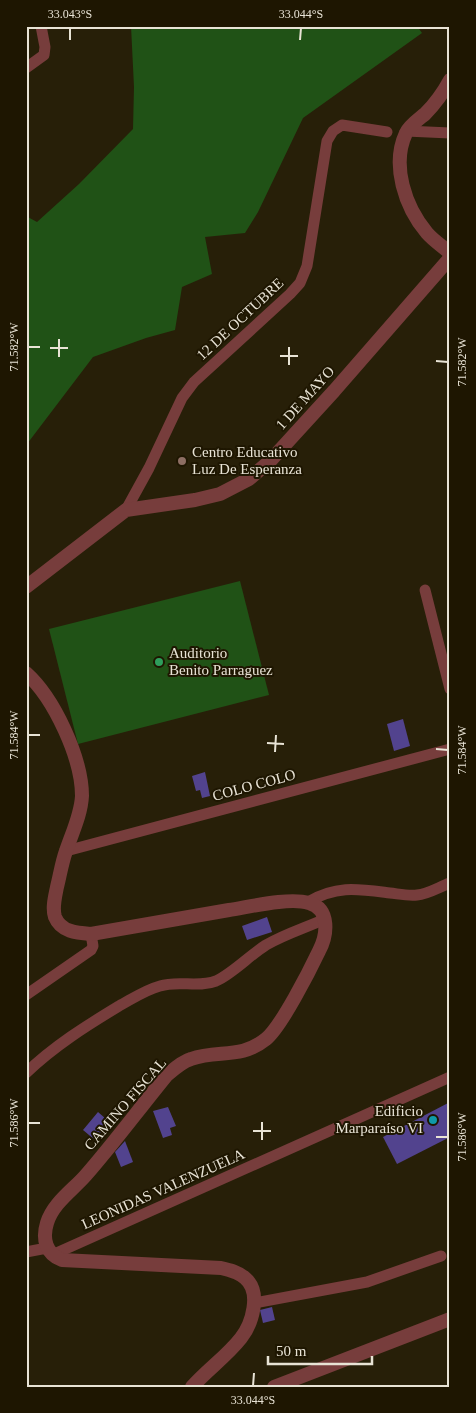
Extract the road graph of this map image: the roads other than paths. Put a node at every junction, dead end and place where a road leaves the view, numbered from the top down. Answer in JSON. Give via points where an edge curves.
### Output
{"nodes":[{"id":1,"x":41,"y":26,"type":"edge"},
{"id":2,"x":26,"y":68,"type":"edge"},
{"id":3,"x":450,"y":80,"type":"edge"},
{"id":4,"x":387,"y":132,"type":"dead end"},
{"id":5,"x":406,"y":132,"type":"junction"},
{"id":6,"x":450,"y":133,"type":"edge"},
{"id":7,"x":450,"y":253,"type":"edge"},
{"id":8,"x":450,"y":258,"type":"edge"},
{"id":9,"x":126,"y":510,"type":"junction"},
{"id":10,"x":26,"y":587,"type":"edge"},
{"id":11,"x":424,"y":590,"type":"dead end"},
{"id":12,"x":26,"y":674,"type":"edge"},
{"id":13,"x":450,"y":689,"type":"edge"},
{"id":14,"x":450,"y":749,"type":"edge"},
{"id":15,"x":66,"y":851,"type":"junction"},
{"id":16,"x":450,"y":883,"type":"edge"},
{"id":17,"x":308,"y":902,"type":"junction"},
{"id":18,"x":325,"y":919,"type":"junction"},
{"id":19,"x":91,"y":934,"type":"junction"},
{"id":20,"x":26,"y":995,"type":"edge"},
{"id":21,"x":26,"y":1073,"type":"edge"},
{"id":22,"x":450,"y":1077,"type":"edge"},
{"id":23,"x":26,"y":1252,"type":"edge"},
{"id":24,"x":50,"y":1252,"type":"junction"},
{"id":25,"x":441,"y":1256,"type":"dead end"},
{"id":26,"x":254,"y":1302,"type":"junction"},
{"id":27,"x":450,"y":1319,"type":"edge"},
{"id":28,"x":192,"y":1387,"type":"edge"},
{"id":29,"x":274,"y":1387,"type":"edge"}],
"edges":[{"from":1,"to":2,"type":"street","via":[[46,46],[44,55]]},
{"from":3,"to":5,"type":"street","via":[[441,95]]},
{"from":4,"to":9,"type":"street","name":"12 DE OCTUBRE","via":[[342,125],[333,131],[327,142],[307,266],[300,283],[194,382],[182,398]]},
{"from":5,"to":6,"type":"street"},
{"from":5,"to":7,"type":"street","via":[[400,155],[400,173],[408,203],[428,234]]},
{"from":8,"to":9,"type":"street","name":"1 DE MAYO","via":[[334,391],[271,460],[249,479],[220,494]]},
{"from":9,"to":10,"type":"street","name":"1 DE MAYO"},
{"from":11,"to":13,"type":"street"},
{"from":12,"to":15,"type":"street","via":[[34,680],[53,709],[80,771],[82,796]]},
{"from":14,"to":15,"type":"street","name":"COLO COLO"},
{"from":15,"to":19,"type":"street","via":[[55,896],[55,917],[67,930]]},
{"from":16,"to":17,"type":"street","via":[[419,895],[348,889]]},
{"from":17,"to":18,"type":"street"},
{"from":17,"to":19,"type":"street","via":[[256,906]]},
{"from":18,"to":21,"type":"street","via":[[266,945],[216,981],[169,983],[140,994],[75,1033]]},
{"from":18,"to":24,"type":"street","name":"CAMINO FISCAL","via":[[320,950],[268,1038],[242,1052],[188,1059],[166,1076],[86,1175],[54,1209],[47,1223],[45,1238]]},
{"from":19,"to":20,"type":"street","via":[[91,950]]},
{"from":22,"to":24,"type":"street","name":"LEONIDAS VALENZUELA"},
{"from":23,"to":24,"type":"street","name":"LEONIDAS VALENZUELA"},
{"from":24,"to":26,"type":"street","via":[[69,1261],[221,1268],[247,1279]]},
{"from":25,"to":26,"type":"street","via":[[367,1282]]},
{"from":26,"to":28,"type":"street","via":[[248,1327],[241,1338]]},
{"from":27,"to":29,"type":"street"}]}
